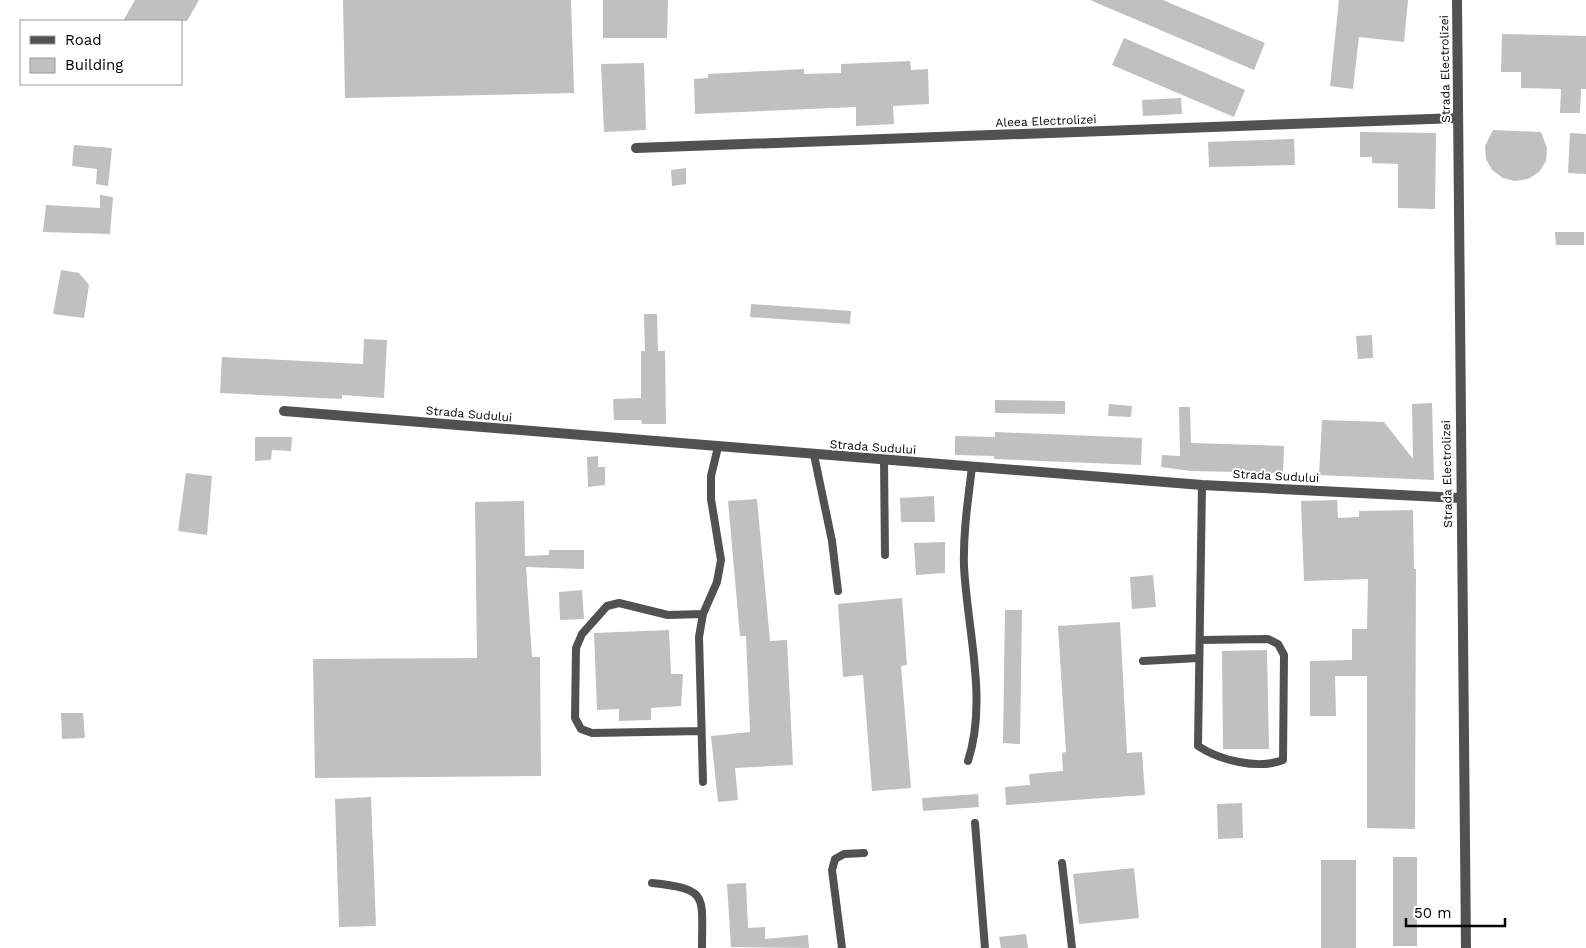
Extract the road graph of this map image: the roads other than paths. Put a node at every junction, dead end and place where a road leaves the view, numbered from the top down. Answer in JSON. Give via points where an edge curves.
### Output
{"nodes":[{"id":1,"x":1457,"y":0,"type":"edge"},
{"id":2,"x":1458,"y":118,"type":"junction"},
{"id":3,"x":636,"y":148,"type":"dead end"},
{"id":4,"x":284,"y":411,"type":"dead end"},
{"id":5,"x":718,"y":447,"type":"junction"},
{"id":6,"x":814,"y":455,"type":"junction"},
{"id":7,"x":884,"y":460,"type":"junction"},
{"id":8,"x":972,"y":467,"type":"junction"},
{"id":9,"x":1202,"y":485,"type":"junction"},
{"id":10,"x":1460,"y":498,"type":"junction"},
{"id":11,"x":885,"y":555,"type":"dead end"},
{"id":12,"x":838,"y":591,"type":"dead end"},
{"id":13,"x":703,"y":614,"type":"junction"},
{"id":14,"x":1200,"y":640,"type":"junction"},
{"id":15,"x":1199,"y":658,"type":"junction"},
{"id":16,"x":1143,"y":661,"type":"dead end"},
{"id":17,"x":701,"y":731,"type":"junction"},
{"id":18,"x":968,"y":761,"type":"dead end"},
{"id":19,"x":703,"y":782,"type":"dead end"},
{"id":20,"x":975,"y":823,"type":"dead end"},
{"id":21,"x":864,"y":853,"type":"dead end"},
{"id":22,"x":1062,"y":863,"type":"dead end"},
{"id":23,"x":652,"y":883,"type":"dead end"},
{"id":24,"x":702,"y":948,"type":"edge"},
{"id":25,"x":842,"y":948,"type":"edge"},
{"id":26,"x":985,"y":948,"type":"edge"},
{"id":27,"x":1072,"y":948,"type":"edge"},
{"id":28,"x":1466,"y":948,"type":"edge"}],
"edges":[{"from":1,"to":2,"type":"street","name":"Strada Electrolizei"},
{"from":2,"to":3,"type":"street","name":"Aleea Electrolizei"},
{"from":2,"to":10,"type":"street","name":"Strada Electrolizei"},
{"from":4,"to":5,"type":"street","name":"Strada Sudului"},
{"from":5,"to":6,"type":"street","name":"Strada Sudului"},
{"from":5,"to":13,"type":"lane","via":[[711,476],[711,499],[721,560],[717,582]]},
{"from":6,"to":7,"type":"street","name":"Strada Sudului"},
{"from":6,"to":12,"type":"lane","via":[[831,532]]},
{"from":7,"to":8,"type":"street","name":"Strada Sudului"},
{"from":7,"to":11,"type":"lane"},
{"from":8,"to":9,"type":"street","name":"Strada Sudului"},
{"from":8,"to":18,"type":"lane","via":[[965,519],[964,566],[977,714]]},
{"from":9,"to":10,"type":"street","name":"Strada Sudului"},
{"from":9,"to":14,"type":"lane"},
{"from":10,"to":28,"type":"street","name":"Strada Electrolizei"},
{"from":13,"to":17,"type":"lane","via":[[699,637]]},
{"from":13,"to":17,"type":"lane","via":[[668,615],[619,603],[607,606],[582,634],[576,648],[575,718],[581,729],[592,733]]},
{"from":14,"to":15,"type":"lane"},
{"from":14,"to":15,"type":"lane","via":[[1268,639],[1278,644],[1284,655],[1282,760],[1275,763],[1230,762],[1198,746]]},
{"from":15,"to":16,"type":"lane"},
{"from":17,"to":19,"type":"lane"},
{"from":20,"to":26,"type":"lane"},
{"from":21,"to":25,"type":"lane","via":[[844,854],[835,860],[832,870]]},
{"from":22,"to":27,"type":"lane"},
{"from":23,"to":24,"type":"lane","via":[[683,886],[697,894],[702,905]]}]}
